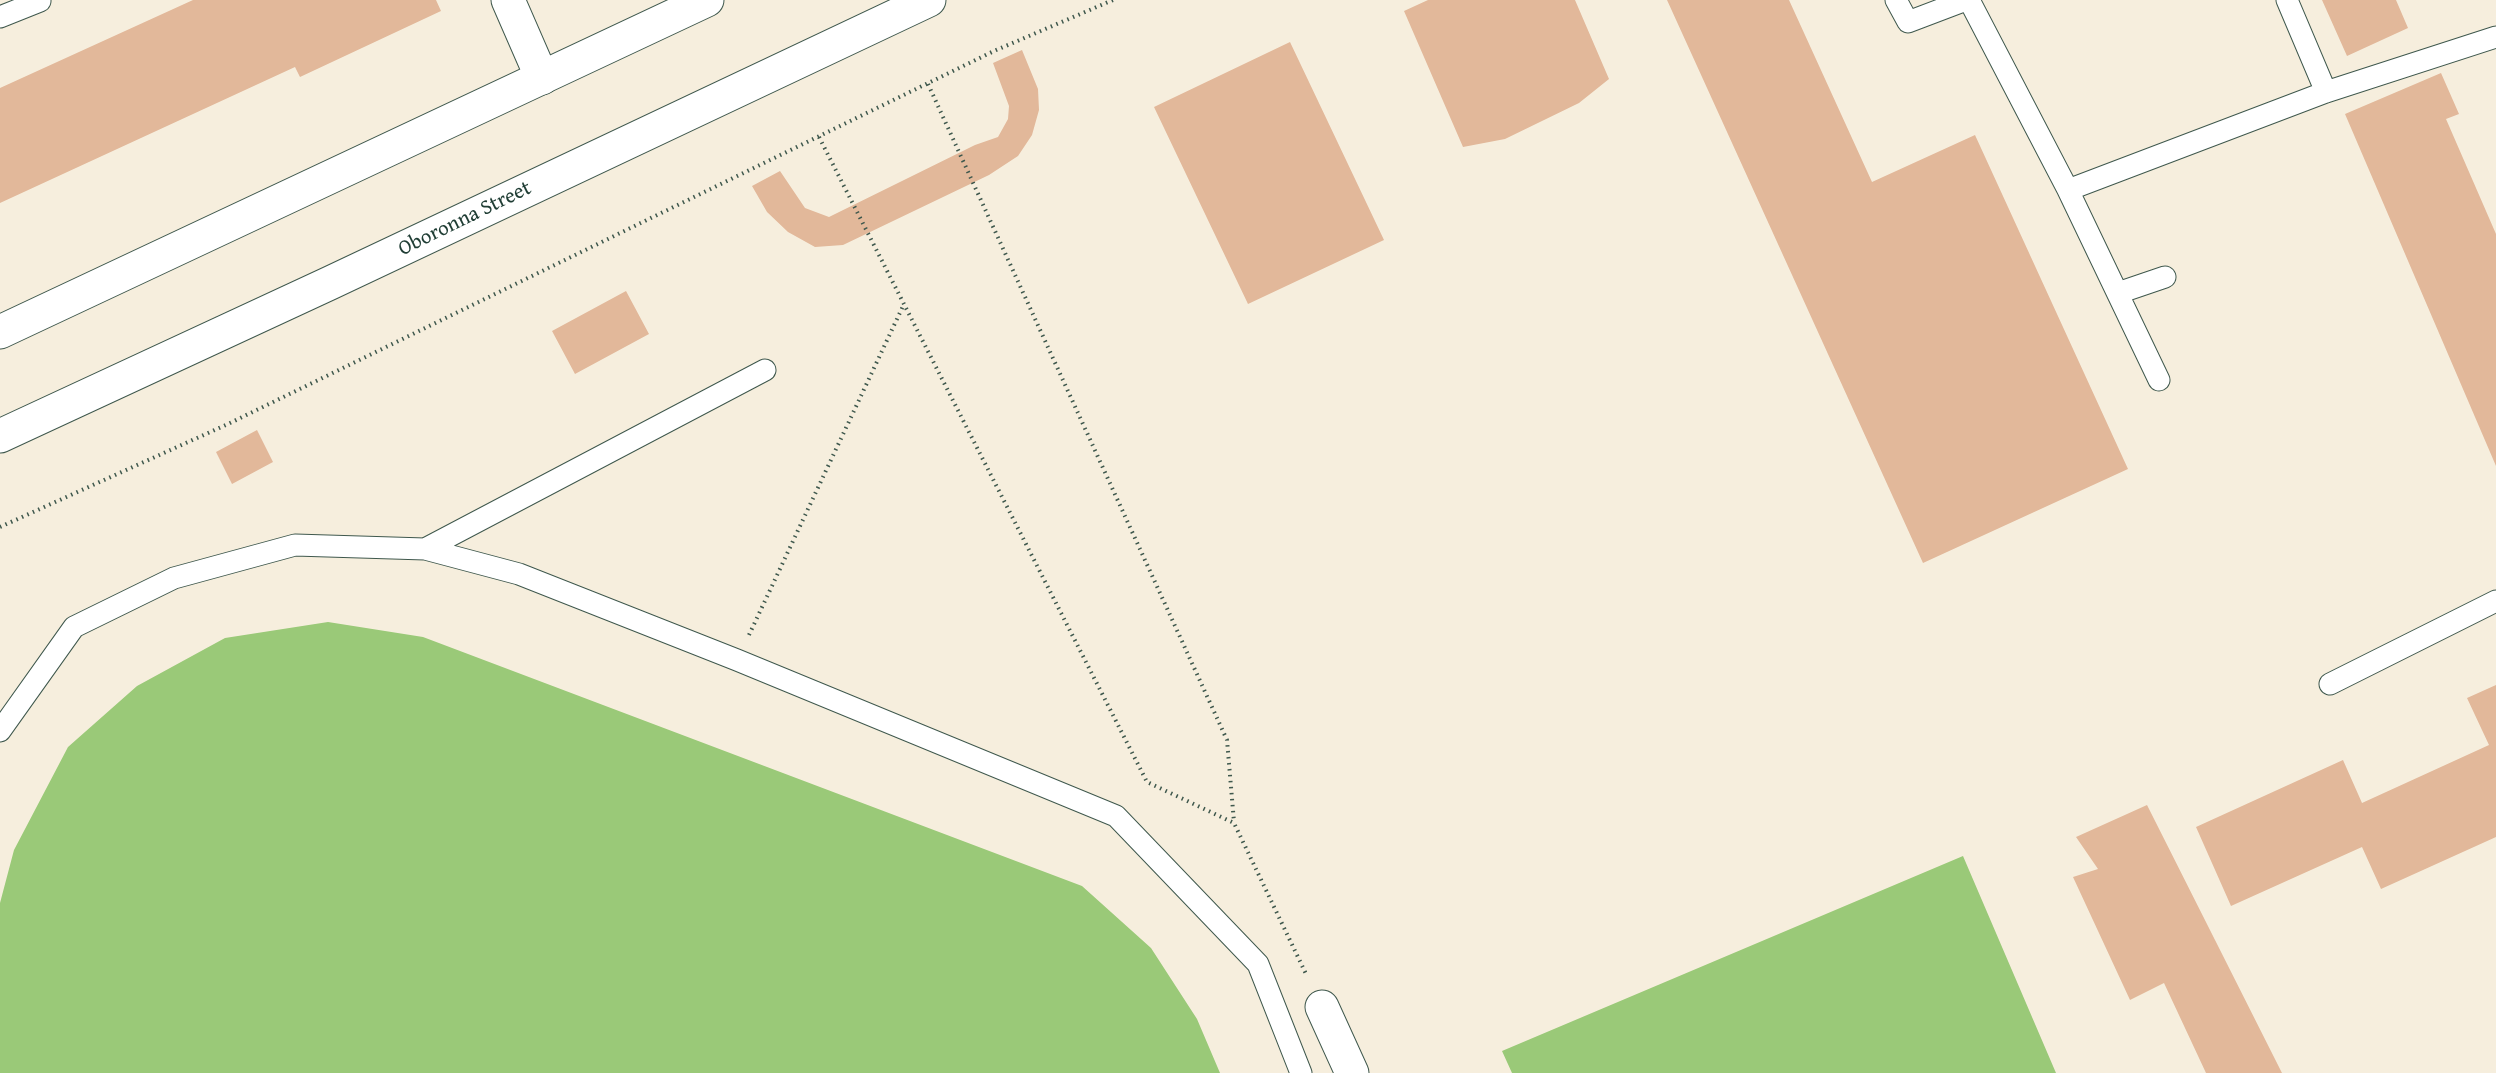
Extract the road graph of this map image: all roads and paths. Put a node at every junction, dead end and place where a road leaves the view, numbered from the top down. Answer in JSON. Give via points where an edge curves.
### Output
{"nodes":[{"id":1,"x":508,"y":0,"type":"edge"},
{"id":2,"x":707,"y":0,"type":"edge"},
{"id":3,"x":929,"y":0,"type":"edge"},
{"id":4,"x":1113,"y":0,"type":"edge"},
{"id":5,"x":1896,"y":0,"type":"edge"},
{"id":6,"x":1967,"y":0,"type":"edge"},
{"id":7,"x":2287,"y":0,"type":"edge"},
{"id":8,"x":40,"y":1,"type":"edge"},
{"id":9,"x":0,"y":17,"type":"edge"},
{"id":10,"x":2496,"y":37,"type":"edge"},
{"id":11,"x":542,"y":78,"type":"junction"},
{"id":12,"x":928,"y":84,"type":"junction"},
{"id":13,"x":2326,"y":92,"type":"junction"},
{"id":14,"x":819,"y":137,"type":"junction"},
{"id":15,"x":2068,"y":190,"type":"junction"},
{"id":16,"x":2165,"y":277,"type":"dead end"},
{"id":17,"x":2118,"y":293,"type":"junction"},
{"id":18,"x":904,"y":304,"type":"junction"},
{"id":19,"x":0,"y":332,"type":"edge"},
{"id":20,"x":765,"y":370,"type":"dead end"},
{"id":21,"x":2159,"y":380,"type":"dead end"},
{"id":22,"x":0,"y":436,"type":"edge"},
{"id":23,"x":0,"y":527,"type":"edge"},
{"id":24,"x":425,"y":549,"type":"junction"},
{"id":25,"x":2496,"y":601,"type":"edge"},
{"id":26,"x":737,"y":660,"type":"junction"},
{"id":27,"x":2330,"y":684,"type":"dead end"},
{"id":28,"x":0,"y":731,"type":"edge"},
{"id":29,"x":1234,"y":823,"type":"junction"},
{"id":30,"x":1322,"y":1007,"type":"joint"},
{"id":31,"x":1301,"y":1073,"type":"edge"},
{"id":32,"x":1352,"y":1073,"type":"edge"}],
"edges":[{"from":1,"to":11,"type":"main road"},
{"from":2,"to":11,"type":"main road"},
{"from":3,"to":22,"type":"main road","name":"Oboronna Street"},
{"from":4,"to":12,"type":"path"},
{"from":5,"to":6,"type":"lane","via":[[1908,22]]},
{"from":6,"to":15,"type":"lane"},
{"from":7,"to":13,"type":"lane"},
{"from":8,"to":9,"type":"lane"},
{"from":10,"to":13,"type":"lane"},
{"from":11,"to":19,"type":"main road"},
{"from":12,"to":14,"type":"path"},
{"from":12,"to":29,"type":"path","via":[[1227,740]]},
{"from":13,"to":15,"type":"lane"},
{"from":14,"to":18,"type":"path"},
{"from":14,"to":23,"type":"path","via":[[228,424]]},
{"from":15,"to":17,"type":"lane"},
{"from":16,"to":17,"type":"lane"},
{"from":17,"to":21,"type":"lane"},
{"from":18,"to":26,"type":"path"},
{"from":18,"to":29,"type":"path","via":[[1147,782]]},
{"from":20,"to":24,"type":"lane"},
{"from":24,"to":26,"type":"lane","via":[[519,574]]},
{"from":24,"to":28,"type":"lane","via":[[295,545],[174,578],[74,627]]},
{"from":25,"to":27,"type":"lane"},
{"from":26,"to":31,"type":"lane","via":[[1116,816],[1258,964]]},
{"from":29,"to":30,"type":"path"},
{"from":30,"to":32,"type":"main road"}]}
